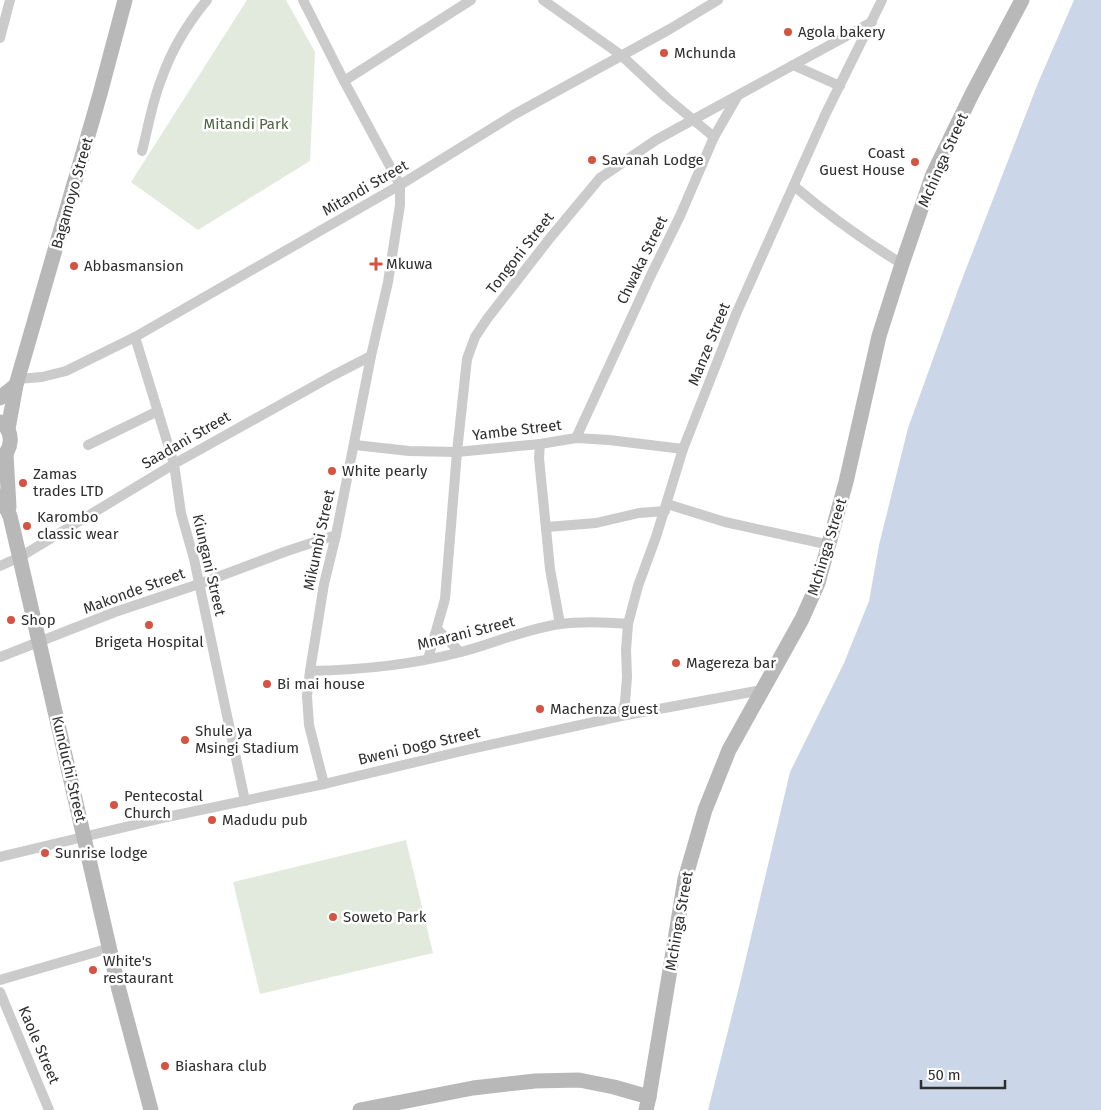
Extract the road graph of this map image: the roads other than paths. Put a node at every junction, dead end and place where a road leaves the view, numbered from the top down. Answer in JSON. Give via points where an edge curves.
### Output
{"nodes":[{"id":1,"x":10,"y":0,"type":"edge"},
{"id":2,"x":125,"y":0,"type":"edge"},
{"id":3,"x":207,"y":0,"type":"edge"},
{"id":4,"x":303,"y":0,"type":"edge"},
{"id":5,"x":471,"y":0,"type":"edge"},
{"id":6,"x":543,"y":0,"type":"edge"},
{"id":7,"x":718,"y":0,"type":"edge"},
{"id":8,"x":882,"y":0,"type":"edge"},
{"id":9,"x":1022,"y":0,"type":"edge"},
{"id":10,"x":872,"y":22,"type":"junction"},
{"id":11,"x":0,"y":38,"type":"edge"},
{"id":12,"x":621,"y":55,"type":"junction"},
{"id":13,"x":793,"y":65,"type":"junction"},
{"id":14,"x":344,"y":81,"type":"junction"},
{"id":15,"x":840,"y":86,"type":"junction"},
{"id":16,"x":738,"y":96,"type":"junction"},
{"id":17,"x":694,"y":121,"type":"junction"},
{"id":18,"x":714,"y":137,"type":"junction"},
{"id":19,"x":142,"y":151,"type":"dead end"},
{"id":20,"x":400,"y":185,"type":"junction"},
{"id":21,"x":794,"y":186,"type":"junction"},
{"id":22,"x":902,"y":264,"type":"junction"},
{"id":23,"x":135,"y":337,"type":"junction"},
{"id":24,"x":371,"y":356,"type":"junction"},
{"id":25,"x":17,"y":382,"type":"junction"},
{"id":26,"x":0,"y":398,"type":"edge"},
{"id":27,"x":158,"y":411,"type":"junction"},
{"id":28,"x":4,"y":425,"type":"edge"},
{"id":29,"x":576,"y":438,"type":"junction"},
{"id":30,"x":540,"y":444,"type":"junction"},
{"id":31,"x":88,"y":445,"type":"dead end"},
{"id":32,"x":354,"y":445,"type":"junction"},
{"id":33,"x":683,"y":449,"type":"junction"},
{"id":34,"x":457,"y":452,"type":"junction"},
{"id":35,"x":3,"y":456,"type":"edge"},
{"id":36,"x":174,"y":464,"type":"junction"},
{"id":37,"x":0,"y":496,"type":"edge"},
{"id":38,"x":666,"y":507,"type":"junction"},
{"id":39,"x":10,"y":516,"type":"junction"},
{"id":40,"x":547,"y":527,"type":"junction"},
{"id":41,"x":336,"y":535,"type":"junction"},
{"id":42,"x":830,"y":545,"type":"junction"},
{"id":43,"x":20,"y":557,"type":"junction"},
{"id":44,"x":0,"y":566,"type":"edge"},
{"id":45,"x":199,"y":584,"type":"junction"},
{"id":46,"x":560,"y":624,"type":"junction"},
{"id":47,"x":628,"y":624,"type":"junction"},
{"id":48,"x":437,"y":629,"type":"junction"},
{"id":49,"x":40,"y":642,"type":"junction"},
{"id":50,"x":460,"y":652,"type":"junction"},
{"id":51,"x":0,"y":656,"type":"edge"},
{"id":52,"x":428,"y":659,"type":"junction"},
{"id":53,"x":310,"y":671,"type":"junction"},
{"id":54,"x":762,"y":690,"type":"junction"},
{"id":55,"x":621,"y":716,"type":"junction"},
{"id":56,"x":324,"y":784,"type":"junction"},
{"id":57,"x":244,"y":801,"type":"junction"},
{"id":58,"x":85,"y":836,"type":"junction"},
{"id":59,"x":0,"y":858,"type":"edge"},
{"id":60,"x":110,"y":948,"type":"junction"},
{"id":61,"x":0,"y":980,"type":"edge"},
{"id":62,"x":0,"y":992,"type":"edge"},
{"id":63,"x":648,"y":1104,"type":"edge"},
{"id":64,"x":49,"y":1110,"type":"edge"},
{"id":65,"x":150,"y":1110,"type":"edge"},
{"id":66,"x":360,"y":1110,"type":"edge"}],
"edges":[{"from":1,"to":11,"type":"street"},
{"from":2,"to":25,"type":"main road","name":"Bagamoyo Street"},
{"from":3,"to":19,"type":"street","via":[[192,18],[160,81]]},
{"from":4,"to":14,"type":"street"},
{"from":5,"to":14,"type":"street"},
{"from":6,"to":12,"type":"street"},
{"from":7,"to":12,"type":"street","name":"Mitandi Street"},
{"from":8,"to":10,"type":"street","name":"Manze Street"},
{"from":9,"to":22,"type":"main road","name":"Mchinga Street","via":[[933,174]]},
{"from":10,"to":13,"type":"street","name":"Tongoni Street"},
{"from":10,"to":15,"type":"street","name":"Manze Street"},
{"from":12,"to":17,"type":"street"},
{"from":12,"to":20,"type":"street","name":"Mitandi Street"},
{"from":13,"to":15,"type":"street"},
{"from":13,"to":16,"type":"street","name":"Tongoni Street"},
{"from":14,"to":20,"type":"street"},
{"from":15,"to":21,"type":"street","name":"Manze Street"},
{"from":16,"to":17,"type":"street","name":"Tongoni Street"},
{"from":16,"to":18,"type":"street","name":"Chwaka Street"},
{"from":17,"to":18,"type":"street"},
{"from":17,"to":34,"type":"street","name":"Tongoni Street","via":[[656,140],[600,178],[475,337],[467,359]]},
{"from":18,"to":29,"type":"street","name":"Chwaka Street"},
{"from":20,"to":23,"type":"street","name":"Mitandi Street"},
{"from":20,"to":24,"type":"street","name":"Mikumbi Street","via":[[396,238]]},
{"from":21,"to":22,"type":"street","via":[[840,224]]},
{"from":21,"to":33,"type":"street","name":"Manze Street","via":[[736,314]]},
{"from":22,"to":42,"type":"main road","name":"Mchinga Street","via":[[879,336]]},
{"from":23,"to":25,"type":"street","name":"Mitandi Street","via":[[66,371]]},
{"from":23,"to":27,"type":"street","name":"Kiungani Street"},
{"from":24,"to":32,"type":"street","name":"Mikumbi Street"},
{"from":24,"to":36,"type":"street","name":"Saadani Street"},
{"from":25,"to":26,"type":"main road"},
{"from":25,"to":28,"type":"main road","name":"Bagamoyo Street"},
{"from":27,"to":31,"type":"street"},
{"from":27,"to":36,"type":"street","name":"Kiungani Street"},
{"from":28,"to":35,"type":"main road","name":"Bagamoyo Street","via":[[11,442]]},
{"from":29,"to":30,"type":"street","name":"Yambe Street"},
{"from":29,"to":33,"type":"street","name":"Yambe Street"},
{"from":30,"to":34,"type":"street","name":"Yambe Street"},
{"from":30,"to":40,"type":"street"},
{"from":32,"to":34,"type":"street","name":"Yambe Street"},
{"from":32,"to":41,"type":"street","name":"Mikumbi Street"},
{"from":33,"to":38,"type":"street","name":"Manze Street"},
{"from":34,"to":48,"type":"street","name":"Tongoni Street","via":[[445,599]]},
{"from":35,"to":39,"type":"main road","name":"Bagamoyo Street"},
{"from":36,"to":43,"type":"street","name":"Saadani Street"},
{"from":36,"to":45,"type":"street","name":"Kiungani Street","via":[[181,512]]},
{"from":37,"to":39,"type":"main road"},
{"from":38,"to":40,"type":"street","via":[[596,523]]},
{"from":38,"to":42,"type":"street"},
{"from":38,"to":47,"type":"street","name":"Manze Street"},
{"from":39,"to":43,"type":"main road","name":"Kunduchi Street"},
{"from":40,"to":46,"type":"street"},
{"from":41,"to":45,"type":"street","name":"Makonde Street"},
{"from":41,"to":53,"type":"street","name":"Mikumbi Street","via":[[324,584]]},
{"from":42,"to":54,"type":"main road","name":"Mchinga Street","via":[[802,619]]},
{"from":43,"to":44,"type":"street","name":"Saadani Street"},
{"from":43,"to":49,"type":"main road","name":"Kunduchi Street"},
{"from":45,"to":49,"type":"street","name":"Makonde Street"},
{"from":45,"to":57,"type":"street","name":"Kiungani Street"},
{"from":46,"to":47,"type":"street","name":"Mnarani Street"},
{"from":46,"to":50,"type":"street","name":"Mnarani Street"},
{"from":47,"to":55,"type":"street","name":"Manze Street","via":[[628,677]]},
{"from":48,"to":50,"type":"street"},
{"from":48,"to":52,"type":"street","name":"Tongoni Street"},
{"from":49,"to":51,"type":"street","name":"Makonde Street"},
{"from":49,"to":58,"type":"main road","name":"Kunduchi Street"},
{"from":50,"to":52,"type":"street","name":"Mnarani Street"},
{"from":52,"to":53,"type":"street","name":"Mnarani Street","via":[[352,670]]},
{"from":53,"to":56,"type":"street","name":"Mikumbi Street","via":[[308,718]]},
{"from":54,"to":55,"type":"street","name":"Bweni Dogo Street"},
{"from":54,"to":63,"type":"main road","name":"Mchinga Street","via":[[729,750],[705,810],[684,879]]},
{"from":55,"to":56,"type":"street","name":"Bweni Dogo Street"},
{"from":56,"to":57,"type":"street","name":"Bweni Dogo Street"},
{"from":57,"to":58,"type":"street","name":"Bweni Dogo Street"},
{"from":58,"to":59,"type":"street","name":"Bweni Dogo Street"},
{"from":58,"to":60,"type":"main road","name":"Kunduchi Street"},
{"from":60,"to":61,"type":"street"},
{"from":60,"to":65,"type":"main road","name":"Kunduchi Street"},
{"from":62,"to":64,"type":"street","name":"Kaole Street"},
{"from":63,"to":66,"type":"main road","via":[[614,1087],[580,1080],[473,1088]]}]}
